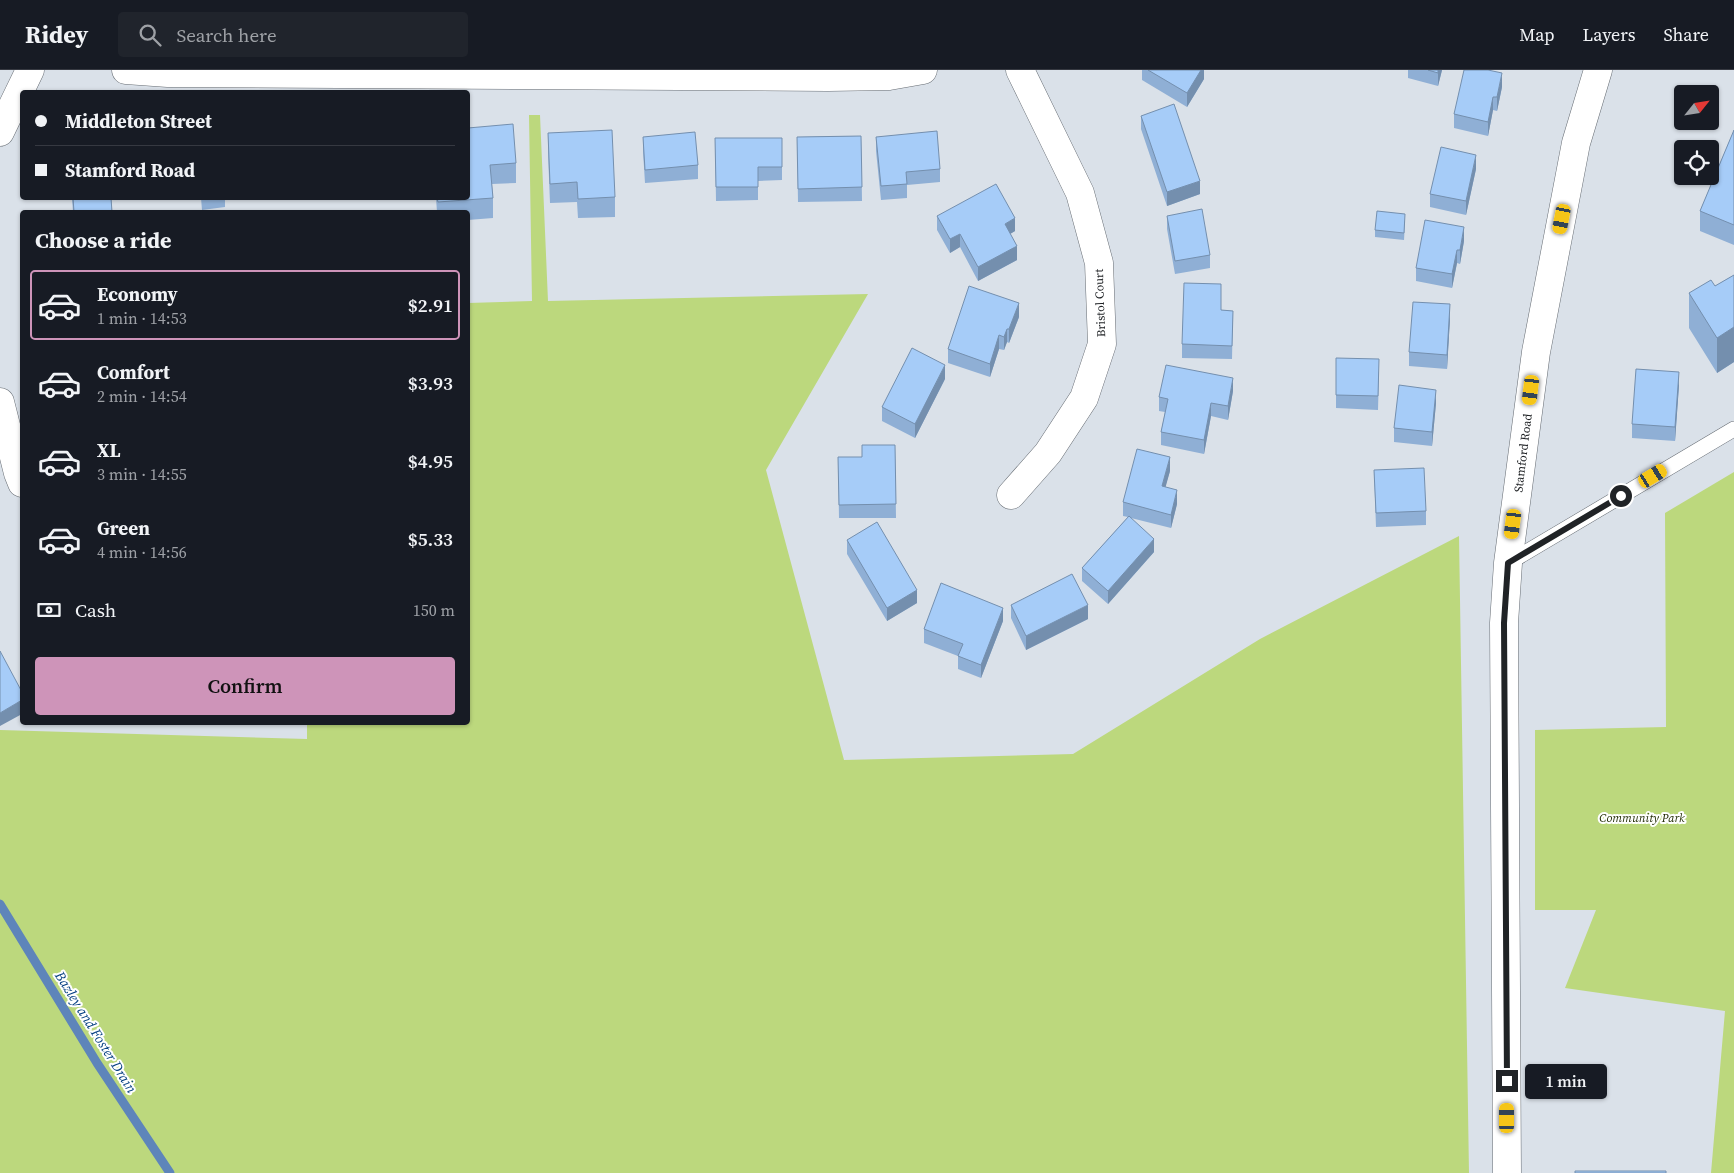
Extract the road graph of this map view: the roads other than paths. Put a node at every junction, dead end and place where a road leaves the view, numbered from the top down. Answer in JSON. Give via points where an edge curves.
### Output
{"nodes":[{"id":1,"x":30,"y":70,"type":"edge"},
{"id":2,"x":126,"y":70,"type":"edge"},
{"id":3,"x":924,"y":70,"type":"edge"},
{"id":4,"x":1020,"y":70,"type":"edge"},
{"id":5,"x":1598,"y":70,"type":"edge"},
{"id":6,"x":20,"y":90,"type":"edge"},
{"id":7,"x":20,"y":91,"type":"edge"},
{"id":8,"x":0,"y":132,"type":"edge"},
{"id":9,"x":0,"y":402,"type":"edge"},
{"id":10,"x":1734,"y":429,"type":"edge"},
{"id":11,"x":20,"y":478,"type":"edge"},
{"id":12,"x":1011,"y":495,"type":"dead end"},
{"id":13,"x":1508,"y":563,"type":"junction"},
{"id":14,"x":1507,"y":1173,"type":"edge"}],
"edges":[{"from":1,"to":6,"type":"street"},
{"from":2,"to":3,"type":"street","via":[[818,77],[889,76]]},
{"from":4,"to":12,"type":"street","name":"Bristol Court","via":[[1080,193],[1099,263],[1102,344],[1084,398],[1048,453]]},
{"from":5,"to":13,"type":"street","name":"Stamford Road","via":[[1576,143],[1536,352]]},
{"from":7,"to":8,"type":"street"},
{"from":9,"to":11,"type":"street"},
{"from":10,"to":13,"type":"lane"},
{"from":13,"to":14,"type":"street","name":"Stamford Road","via":[[1504,623]]}]}
